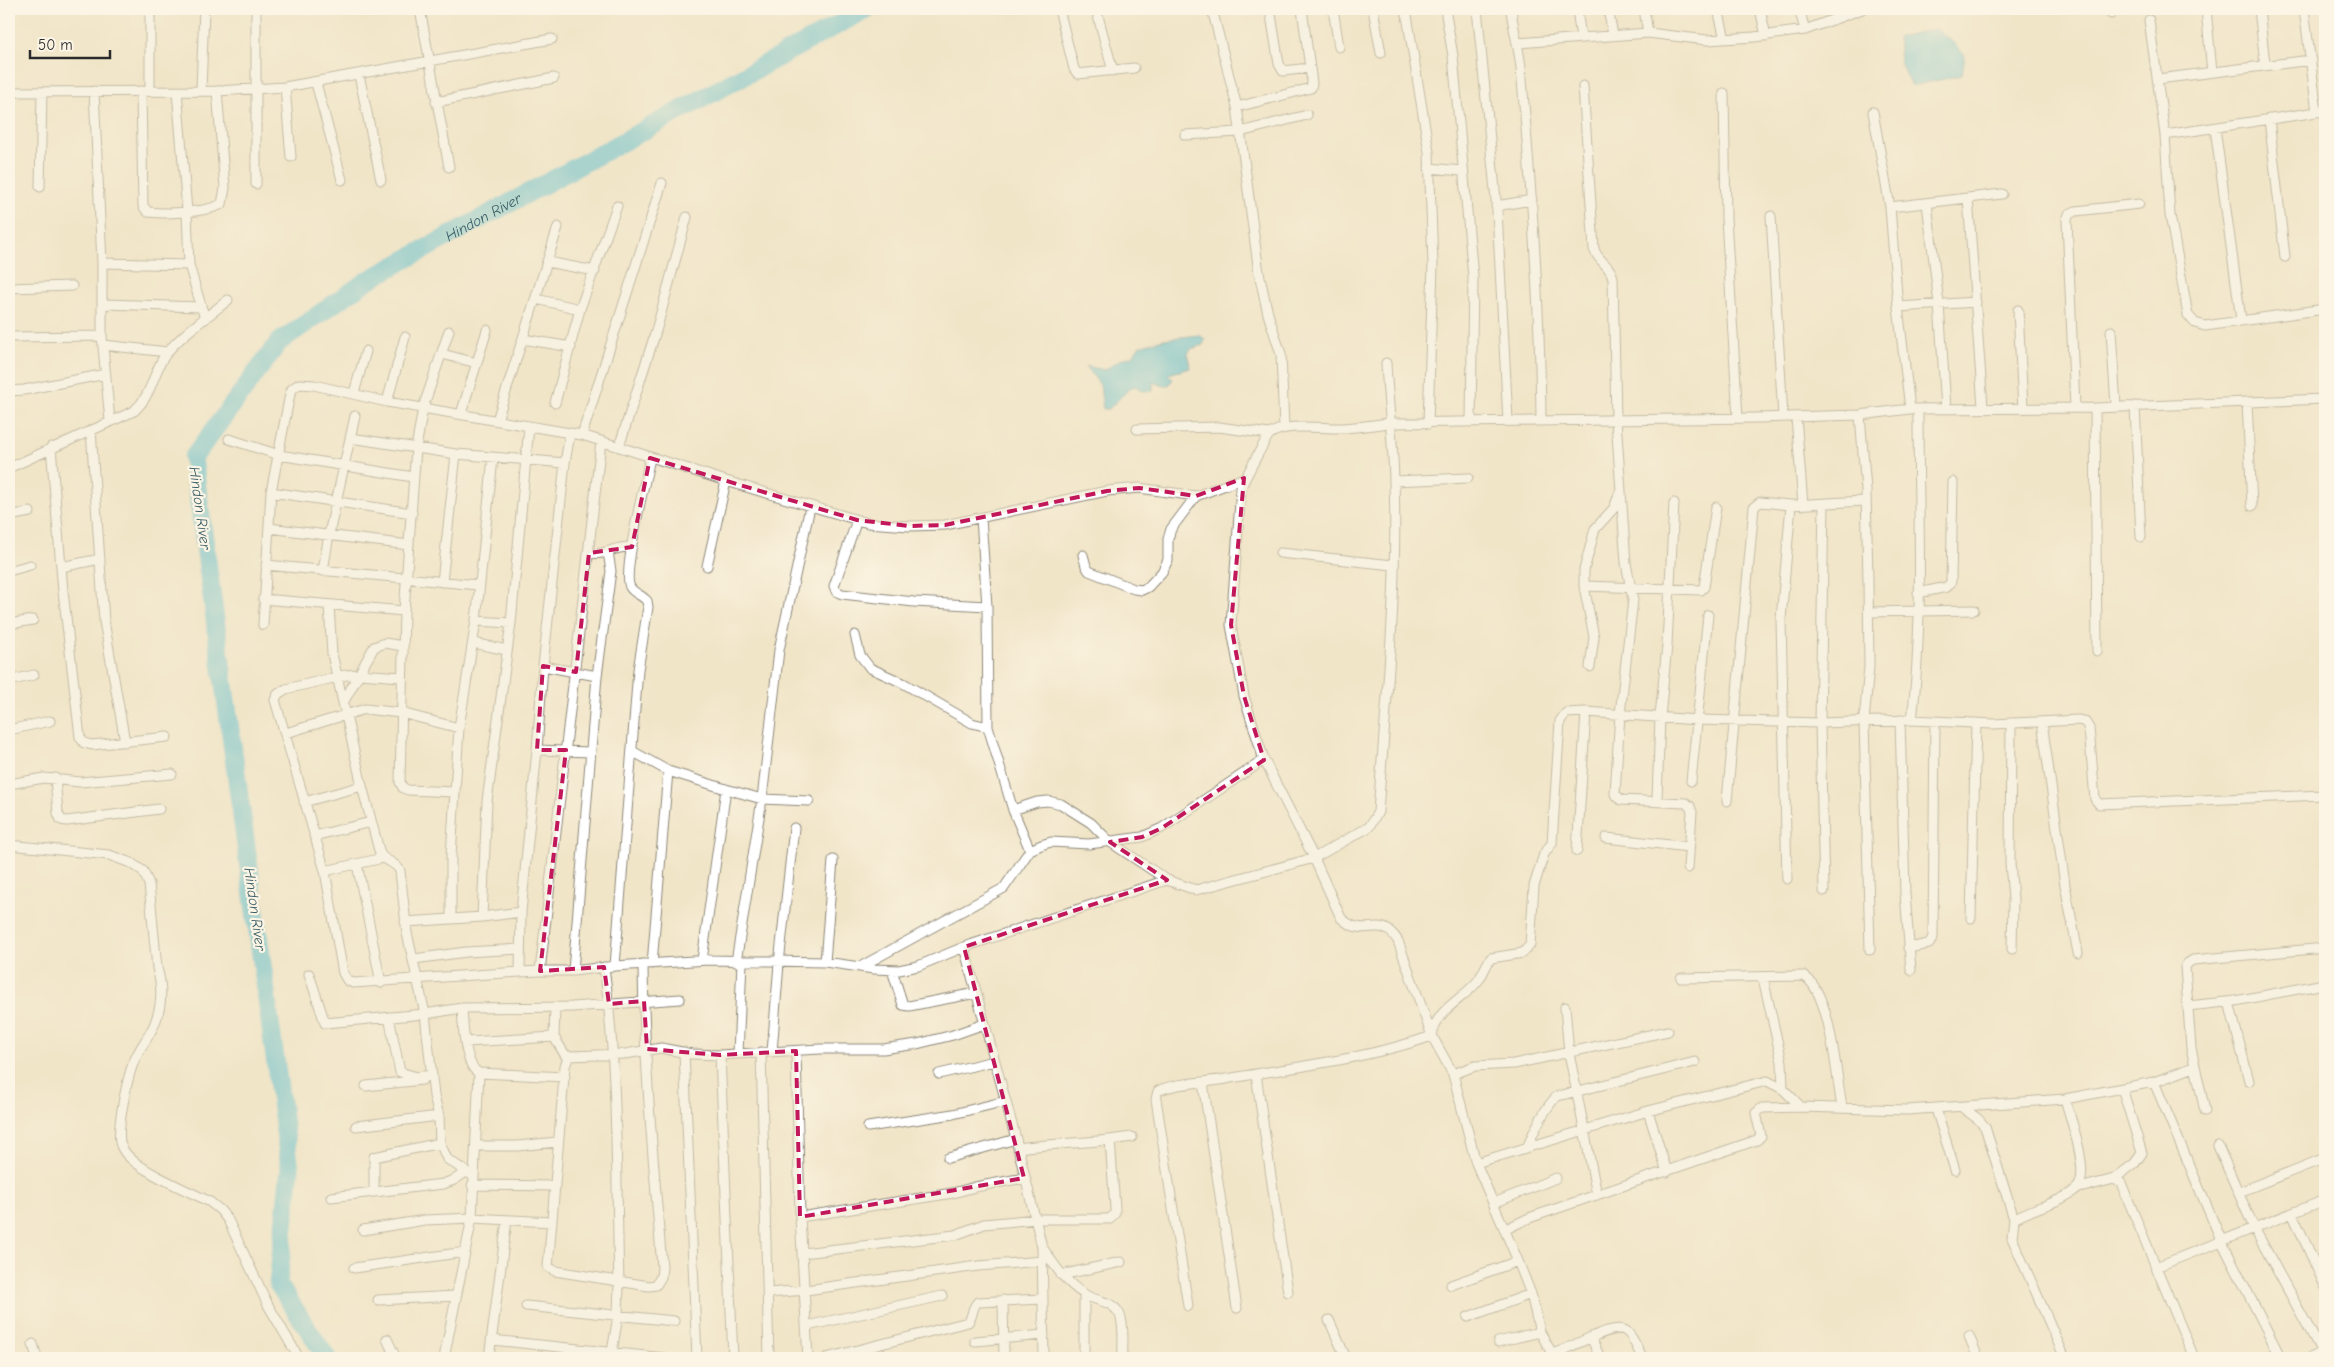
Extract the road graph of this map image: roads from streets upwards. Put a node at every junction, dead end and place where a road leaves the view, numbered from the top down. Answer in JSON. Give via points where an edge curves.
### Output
{"nodes":[{"id":1,"x":150,"y":9,"type":"edge"},
{"id":2,"x":204,"y":9,"type":"edge"},
{"id":3,"x":256,"y":9,"type":"edge"},
{"id":4,"x":420,"y":9,"type":"edge"},
{"id":5,"x":1060,"y":9,"type":"edge"},
{"id":6,"x":1096,"y":9,"type":"edge"},
{"id":7,"x":1212,"y":9,"type":"edge"},
{"id":8,"x":1270,"y":9,"type":"edge"},
{"id":9,"x":1302,"y":9,"type":"edge"},
{"id":10,"x":1333,"y":9,"type":"edge"},
{"id":11,"x":1372,"y":9,"type":"edge"},
{"id":12,"x":1406,"y":9,"type":"edge"},
{"id":13,"x":1445,"y":9,"type":"edge"},
{"id":14,"x":1477,"y":9,"type":"edge"},
{"id":15,"x":1511,"y":9,"type":"edge"},
{"id":16,"x":1577,"y":9,"type":"edge"},
{"id":17,"x":1608,"y":9,"type":"edge"},
{"id":18,"x":1644,"y":9,"type":"edge"},
{"id":19,"x":1718,"y":9,"type":"edge"},
{"id":20,"x":1760,"y":9,"type":"edge"},
{"id":21,"x":1799,"y":9,"type":"edge"},
{"id":22,"x":1836,"y":9,"type":"edge"},
{"id":23,"x":1862,"y":9,"type":"edge"},
{"id":24,"x":2206,"y":9,"type":"edge"},
{"id":25,"x":2259,"y":9,"type":"edge"},
{"id":26,"x":2304,"y":9,"type":"edge"},
{"id":27,"x":1838,"y":18,"type":"junction"},
{"id":28,"x":2149,"y":20,"type":"dead end"},
{"id":29,"x":1805,"y":30,"type":"junction"},
{"id":30,"x":1648,"y":33,"type":"junction"},
{"id":31,"x":1613,"y":35,"type":"junction"},
{"id":32,"x":1766,"y":36,"type":"junction"},
{"id":33,"x":1581,"y":38,"type":"junction"},
{"id":34,"x":552,"y":39,"type":"dead end"},
{"id":35,"x":1725,"y":39,"type":"junction"},
{"id":36,"x":1518,"y":43,"type":"junction"},
{"id":37,"x":1339,"y":48,"type":"dead end"},
{"id":38,"x":1382,"y":53,"type":"dead end"},
{"id":39,"x":2311,"y":60,"type":"junction"},
{"id":40,"x":428,"y":62,"type":"junction"},
{"id":41,"x":2265,"y":64,"type":"junction"},
{"id":42,"x":1134,"y":68,"type":"dead end"},
{"id":43,"x":1310,"y":68,"type":"junction"},
{"id":44,"x":1112,"y":71,"type":"junction"},
{"id":45,"x":2212,"y":72,"type":"junction"},
{"id":46,"x":359,"y":75,"type":"junction"},
{"id":47,"x":554,"y":78,"type":"dead end"},
{"id":48,"x":2158,"y":78,"type":"junction"},
{"id":49,"x":316,"y":84,"type":"junction"},
{"id":50,"x":1583,"y":86,"type":"dead end"},
{"id":51,"x":285,"y":88,"type":"junction"},
{"id":52,"x":257,"y":89,"type":"junction"},
{"id":53,"x":201,"y":90,"type":"junction"},
{"id":54,"x":94,"y":91,"type":"junction"},
{"id":55,"x":145,"y":91,"type":"junction"},
{"id":56,"x":177,"y":91,"type":"junction"},
{"id":57,"x":217,"y":91,"type":"junction"},
{"id":58,"x":9,"y":92,"type":"edge"},
{"id":59,"x":42,"y":92,"type":"junction"},
{"id":60,"x":1724,"y":93,"type":"dead end"},
{"id":61,"x":436,"y":102,"type":"junction"},
{"id":62,"x":1237,"y":107,"type":"junction"},
{"id":63,"x":2321,"y":111,"type":"edge"},
{"id":64,"x":1874,"y":112,"type":"dead end"},
{"id":65,"x":1307,"y":115,"type":"dead end"},
{"id":66,"x":2269,"y":119,"type":"junction"},
{"id":67,"x":2215,"y":128,"type":"junction"},
{"id":68,"x":1240,"y":132,"type":"junction"},
{"id":69,"x":1185,"y":135,"type":"dead end"},
{"id":70,"x":2165,"y":135,"type":"junction"},
{"id":71,"x":291,"y":157,"type":"dead end"},
{"id":72,"x":449,"y":167,"type":"dead end"},
{"id":73,"x":1429,"y":168,"type":"junction"},
{"id":74,"x":1462,"y":171,"type":"junction"},
{"id":75,"x":342,"y":180,"type":"dead end"},
{"id":76,"x":380,"y":180,"type":"dead end"},
{"id":77,"x":662,"y":183,"type":"dead end"},
{"id":78,"x":256,"y":184,"type":"dead end"},
{"id":79,"x":40,"y":187,"type":"dead end"},
{"id":80,"x":2002,"y":194,"type":"dead end"},
{"id":81,"x":1968,"y":198,"type":"junction"},
{"id":82,"x":1532,"y":200,"type":"junction"},
{"id":83,"x":1927,"y":203,"type":"junction"},
{"id":84,"x":2139,"y":204,"type":"dead end"},
{"id":85,"x":617,"y":206,"type":"dead end"},
{"id":86,"x":1496,"y":206,"type":"junction"},
{"id":87,"x":1890,"y":207,"type":"junction"},
{"id":88,"x":187,"y":211,"type":"junction"},
{"id":89,"x":1770,"y":216,"type":"dead end"},
{"id":90,"x":687,"y":217,"type":"dead end"},
{"id":91,"x":558,"y":227,"type":"dead end"},
{"id":92,"x":2285,"y":257,"type":"dead end"},
{"id":93,"x":547,"y":262,"type":"junction"},
{"id":94,"x":102,"y":263,"type":"junction"},
{"id":95,"x":189,"y":265,"type":"junction"},
{"id":96,"x":595,"y":271,"type":"junction"},
{"id":97,"x":72,"y":286,"type":"dead end"},
{"id":98,"x":9,"y":288,"type":"edge"},
{"id":99,"x":536,"y":299,"type":"junction"},
{"id":100,"x":228,"y":300,"type":"dead end"},
{"id":101,"x":1976,"y":302,"type":"junction"},
{"id":102,"x":103,"y":304,"type":"junction"},
{"id":103,"x":1939,"y":304,"type":"junction"},
{"id":104,"x":201,"y":307,"type":"junction"},
{"id":105,"x":1898,"y":307,"type":"junction"},
{"id":106,"x":580,"y":309,"type":"junction"},
{"id":107,"x":2325,"y":309,"type":"edge"},
{"id":108,"x":2018,"y":310,"type":"dead end"},
{"id":109,"x":205,"y":319,"type":"junction"},
{"id":110,"x":2241,"y":320,"type":"junction"},
{"id":111,"x":487,"y":330,"type":"dead end"},
{"id":112,"x":449,"y":331,"type":"dead end"},
{"id":113,"x":2111,"y":331,"type":"dead end"},
{"id":114,"x":9,"y":337,"type":"edge"},
{"id":115,"x":405,"y":337,"type":"dead end"},
{"id":116,"x":523,"y":339,"type":"junction"},
{"id":117,"x":102,"y":340,"type":"junction"},
{"id":118,"x":571,"y":347,"type":"junction"},
{"id":119,"x":366,"y":351,"type":"dead end"},
{"id":120,"x":168,"y":352,"type":"junction"},
{"id":121,"x":442,"y":354,"type":"junction"},
{"id":122,"x":1386,"y":363,"type":"dead end"},
{"id":123,"x":477,"y":364,"type":"junction"},
{"id":124,"x":106,"y":374,"type":"junction"},
{"id":125,"x":9,"y":391,"type":"edge"},
{"id":126,"x":354,"y":393,"type":"junction"},
{"id":127,"x":2325,"y":399,"type":"edge"},
{"id":128,"x":387,"y":402,"type":"junction"},
{"id":129,"x":2247,"y":402,"type":"junction"},
{"id":130,"x":555,"y":403,"type":"dead end"},
{"id":131,"x":2116,"y":406,"type":"junction"},
{"id":132,"x":2135,"y":406,"type":"junction"},
{"id":133,"x":1984,"y":407,"type":"junction"},
{"id":134,"x":2075,"y":407,"type":"junction"},
{"id":135,"x":423,"y":408,"type":"junction"},
{"id":136,"x":1946,"y":408,"type":"junction"},
{"id":137,"x":2023,"y":408,"type":"junction"},
{"id":138,"x":2095,"y":408,"type":"junction"},
{"id":139,"x":1914,"y":409,"type":"junction"},
{"id":140,"x":461,"y":414,"type":"junction"},
{"id":141,"x":1860,"y":415,"type":"junction"},
{"id":142,"x":355,"y":416,"type":"dead end"},
{"id":143,"x":1782,"y":417,"type":"junction"},
{"id":144,"x":1796,"y":417,"type":"junction"},
{"id":145,"x":1738,"y":418,"type":"junction"},
{"id":146,"x":498,"y":420,"type":"junction"},
{"id":147,"x":1541,"y":420,"type":"junction"},
{"id":148,"x":1616,"y":420,"type":"junction"},
{"id":149,"x":110,"y":421,"type":"junction"},
{"id":150,"x":1471,"y":421,"type":"junction"},
{"id":151,"x":1508,"y":421,"type":"junction"},
{"id":152,"x":1389,"y":423,"type":"junction"},
{"id":153,"x":1428,"y":424,"type":"junction"},
{"id":154,"x":530,"y":426,"type":"junction"},
{"id":155,"x":1284,"y":428,"type":"junction"},
{"id":156,"x":1138,"y":429,"type":"dead end"},
{"id":157,"x":91,"y":430,"type":"junction"},
{"id":158,"x":570,"y":433,"type":"junction"},
{"id":159,"x":1269,"y":434,"type":"junction"},
{"id":160,"x":582,"y":435,"type":"junction"},
{"id":161,"x":351,"y":438,"type":"junction"},
{"id":162,"x":229,"y":440,"type":"dead end"},
{"id":163,"x":601,"y":442,"type":"junction"},
{"id":164,"x":51,"y":447,"type":"junction"},
{"id":165,"x":619,"y":447,"type":"junction"},
{"id":166,"x":416,"y":448,"type":"junction"},
{"id":167,"x":456,"y":454,"type":"junction"},
{"id":168,"x":279,"y":455,"type":"junction"},
{"id":169,"x":493,"y":458,"type":"junction"},
{"id":170,"x":650,"y":458,"type":"junction"},
{"id":171,"x":526,"y":460,"type":"junction"},
{"id":172,"x":566,"y":464,"type":"junction"},
{"id":173,"x":344,"y":465,"type":"junction"},
{"id":174,"x":9,"y":468,"type":"edge"},
{"id":175,"x":413,"y":477,"type":"junction"},
{"id":176,"x":1244,"y":478,"type":"junction"},
{"id":177,"x":1468,"y":478,"type":"dead end"},
{"id":178,"x":1394,"y":480,"type":"junction"},
{"id":179,"x":726,"y":481,"type":"junction"},
{"id":180,"x":1953,"y":482,"type":"dead end"},
{"id":181,"x":1620,"y":490,"type":"junction"},
{"id":182,"x":271,"y":492,"type":"junction"},
{"id":183,"x":1196,"y":496,"type":"junction"},
{"id":184,"x":1865,"y":501,"type":"junction"},
{"id":185,"x":335,"y":503,"type":"junction"},
{"id":186,"x":1674,"y":503,"type":"dead end"},
{"id":187,"x":1803,"y":504,"type":"junction"},
{"id":188,"x":1824,"y":504,"type":"junction"},
{"id":189,"x":1791,"y":505,"type":"junction"},
{"id":190,"x":2252,"y":506,"type":"dead end"},
{"id":191,"x":810,"y":507,"type":"junction"},
{"id":192,"x":1716,"y":507,"type":"dead end"},
{"id":193,"x":30,"y":512,"type":"dead end"},
{"id":194,"x":412,"y":513,"type":"junction"},
{"id":195,"x":9,"y":516,"type":"edge"},
{"id":196,"x":981,"y":518,"type":"junction"},
{"id":197,"x":857,"y":520,"type":"junction"},
{"id":198,"x":268,"y":528,"type":"junction"},
{"id":199,"x":329,"y":534,"type":"junction"},
{"id":200,"x":2141,"y":537,"type":"dead end"},
{"id":201,"x":409,"y":545,"type":"junction"},
{"id":202,"x":632,"y":547,"type":"junction"},
{"id":203,"x":608,"y":552,"type":"junction"},
{"id":204,"x":589,"y":553,"type":"junction"},
{"id":205,"x":1280,"y":553,"type":"dead end"},
{"id":206,"x":1083,"y":555,"type":"dead end"},
{"id":207,"x":100,"y":559,"type":"junction"},
{"id":208,"x":30,"y":565,"type":"dead end"},
{"id":209,"x":266,"y":565,"type":"junction"},
{"id":210,"x":1393,"y":565,"type":"junction"},
{"id":211,"x":707,"y":566,"type":"dead end"},
{"id":212,"x":61,"y":567,"type":"junction"},
{"id":213,"x":9,"y":571,"type":"edge"},
{"id":214,"x":323,"y":571,"type":"junction"},
{"id":215,"x":406,"y":579,"type":"junction"},
{"id":216,"x":442,"y":582,"type":"junction"},
{"id":217,"x":478,"y":585,"type":"junction"},
{"id":218,"x":1584,"y":586,"type":"junction"},
{"id":219,"x":1630,"y":588,"type":"junction"},
{"id":220,"x":1669,"y":589,"type":"junction"},
{"id":221,"x":1918,"y":593,"type":"junction"},
{"id":222,"x":263,"y":599,"type":"junction"},
{"id":223,"x":328,"y":605,"type":"junction"},
{"id":224,"x":987,"y":606,"type":"junction"},
{"id":225,"x":1974,"y":610,"type":"dead end"},
{"id":226,"x":404,"y":611,"type":"junction"},
{"id":227,"x":1869,"y":612,"type":"junction"},
{"id":228,"x":1918,"y":612,"type":"junction"},
{"id":229,"x":1708,"y":615,"type":"dead end"},
{"id":230,"x":33,"y":620,"type":"dead end"},
{"id":231,"x":476,"y":620,"type":"junction"},
{"id":232,"x":511,"y":623,"type":"junction"},
{"id":233,"x":9,"y":624,"type":"edge"},
{"id":234,"x":263,"y":625,"type":"dead end"},
{"id":235,"x":855,"y":635,"type":"dead end"},
{"id":236,"x":473,"y":643,"type":"junction"},
{"id":237,"x":403,"y":646,"type":"junction"},
{"id":238,"x":507,"y":650,"type":"junction"},
{"id":239,"x":2097,"y":651,"type":"dead end"},
{"id":240,"x":543,"y":666,"type":"junction"},
{"id":241,"x":1590,"y":667,"type":"dead end"},
{"id":242,"x":576,"y":672,"type":"junction"},
{"id":243,"x":359,"y":674,"type":"junction"},
{"id":244,"x":34,"y":675,"type":"dead end"},
{"id":245,"x":597,"y":676,"type":"junction"},
{"id":246,"x":338,"y":677,"type":"junction"},
{"id":247,"x":402,"y":677,"type":"junction"},
{"id":248,"x":9,"y":681,"type":"edge"},
{"id":249,"x":344,"y":703,"type":"junction"},
{"id":250,"x":1586,"y":712,"type":"junction"},
{"id":251,"x":401,"y":713,"type":"junction"},
{"id":252,"x":1620,"y":714,"type":"junction"},
{"id":253,"x":346,"y":716,"type":"junction"},
{"id":254,"x":1660,"y":717,"type":"junction"},
{"id":255,"x":1698,"y":720,"type":"junction"},
{"id":256,"x":1900,"y":720,"type":"junction"},
{"id":257,"x":1912,"y":720,"type":"junction"},
{"id":258,"x":50,"y":721,"type":"dead end"},
{"id":259,"x":1784,"y":721,"type":"junction"},
{"id":260,"x":1864,"y":721,"type":"junction"},
{"id":261,"x":1935,"y":721,"type":"junction"},
{"id":262,"x":1734,"y":722,"type":"junction"},
{"id":263,"x":2042,"y":722,"type":"junction"},
{"id":264,"x":1820,"y":723,"type":"junction"},
{"id":265,"x":1976,"y":723,"type":"junction"},
{"id":266,"x":2011,"y":723,"type":"junction"},
{"id":267,"x":988,"y":727,"type":"junction"},
{"id":268,"x":459,"y":728,"type":"junction"},
{"id":269,"x":9,"y":730,"type":"edge"},
{"id":270,"x":286,"y":733,"type":"junction"},
{"id":271,"x":167,"y":737,"type":"dead end"},
{"id":272,"x":125,"y":742,"type":"junction"},
{"id":273,"x":537,"y":750,"type":"junction"},
{"id":274,"x":566,"y":750,"type":"junction"},
{"id":275,"x":632,"y":751,"type":"junction"},
{"id":276,"x":590,"y":752,"type":"junction"},
{"id":277,"x":1264,"y":760,"type":"junction"},
{"id":278,"x":668,"y":771,"type":"junction"},
{"id":279,"x":172,"y":774,"type":"dead end"},
{"id":280,"x":55,"y":778,"type":"junction"},
{"id":281,"x":1691,"y":781,"type":"dead end"},
{"id":282,"x":9,"y":784,"type":"edge"},
{"id":283,"x":362,"y":786,"type":"junction"},
{"id":284,"x":726,"y":789,"type":"junction"},
{"id":285,"x":454,"y":792,"type":"junction"},
{"id":286,"x":2325,"y":795,"type":"edge"},
{"id":287,"x":762,"y":799,"type":"junction"},
{"id":288,"x":1657,"y":800,"type":"junction"},
{"id":289,"x":1727,"y":800,"type":"dead end"},
{"id":290,"x":809,"y":801,"type":"dead end"},
{"id":291,"x":304,"y":802,"type":"junction"},
{"id":292,"x":159,"y":809,"type":"dead end"},
{"id":293,"x":1013,"y":810,"type":"junction"},
{"id":294,"x":371,"y":822,"type":"junction"},
{"id":295,"x":794,"y":828,"type":"dead end"},
{"id":296,"x":314,"y":836,"type":"junction"},
{"id":297,"x":1606,"y":838,"type":"dead end"},
{"id":298,"x":1110,"y":842,"type":"junction"},
{"id":299,"x":9,"y":845,"type":"edge"},
{"id":300,"x":1689,"y":846,"type":"junction"},
{"id":301,"x":1030,"y":850,"type":"junction"},
{"id":302,"x":1577,"y":851,"type":"dead end"},
{"id":303,"x":383,"y":858,"type":"junction"},
{"id":304,"x":1314,"y":858,"type":"junction"},
{"id":305,"x":833,"y":860,"type":"dead end"},
{"id":306,"x":357,"y":864,"type":"junction"},
{"id":307,"x":1688,"y":868,"type":"dead end"},
{"id":308,"x":324,"y":872,"type":"junction"},
{"id":309,"x":1787,"y":879,"type":"dead end"},
{"id":310,"x":1167,"y":880,"type":"junction"},
{"id":311,"x":1824,"y":891,"type":"dead end"},
{"id":312,"x":520,"y":912,"type":"junction"},
{"id":313,"x":482,"y":917,"type":"junction"},
{"id":314,"x":1971,"y":918,"type":"dead end"},
{"id":315,"x":450,"y":919,"type":"junction"},
{"id":316,"x":405,"y":922,"type":"junction"},
{"id":317,"x":964,"y":947,"type":"junction"},
{"id":318,"x":1908,"y":948,"type":"junction"},
{"id":319,"x":2325,"y":948,"type":"edge"},
{"id":320,"x":520,"y":949,"type":"junction"},
{"id":321,"x":2012,"y":949,"type":"dead end"},
{"id":322,"x":1870,"y":950,"type":"dead end"},
{"id":323,"x":2078,"y":953,"type":"dead end"},
{"id":324,"x":414,"y":959,"type":"junction"},
{"id":325,"x":702,"y":960,"type":"junction"},
{"id":326,"x":739,"y":962,"type":"junction"},
{"id":327,"x":779,"y":962,"type":"junction"},
{"id":328,"x":825,"y":962,"type":"junction"},
{"id":329,"x":648,"y":964,"type":"junction"},
{"id":330,"x":615,"y":966,"type":"junction"},
{"id":331,"x":604,"y":967,"type":"junction"},
{"id":332,"x":860,"y":967,"type":"junction"},
{"id":333,"x":892,"y":970,"type":"junction"},
{"id":334,"x":1910,"y":970,"type":"dead end"},
{"id":335,"x":540,"y":971,"type":"junction"},
{"id":336,"x":573,"y":971,"type":"junction"},
{"id":337,"x":520,"y":972,"type":"junction"},
{"id":338,"x":309,"y":974,"type":"dead end"},
{"id":339,"x":1681,"y":978,"type":"dead end"},
{"id":340,"x":1763,"y":978,"type":"junction"},
{"id":341,"x":418,"y":980,"type":"junction"},
{"id":342,"x":381,"y":983,"type":"junction"},
{"id":343,"x":2325,"y":986,"type":"edge"},
{"id":344,"x":976,"y":992,"type":"junction"},
{"id":345,"x":680,"y":999,"type":"dead end"},
{"id":346,"x":644,"y":1001,"type":"junction"},
{"id":347,"x":2229,"y":1002,"type":"junction"},
{"id":348,"x":609,"y":1004,"type":"junction"},
{"id":349,"x":2188,"y":1006,"type":"junction"},
{"id":350,"x":555,"y":1007,"type":"junction"},
{"id":351,"x":1565,"y":1007,"type":"dead end"},
{"id":352,"x":462,"y":1008,"type":"junction"},
{"id":353,"x":425,"y":1014,"type":"junction"},
{"id":354,"x":390,"y":1017,"type":"junction"},
{"id":355,"x":984,"y":1024,"type":"junction"},
{"id":356,"x":1668,"y":1031,"type":"dead end"},
{"id":357,"x":1432,"y":1036,"type":"junction"},
{"id":358,"x":554,"y":1037,"type":"junction"},
{"id":359,"x":465,"y":1042,"type":"junction"},
{"id":360,"x":647,"y":1049,"type":"junction"},
{"id":361,"x":796,"y":1051,"type":"junction"},
{"id":362,"x":684,"y":1052,"type":"junction"},
{"id":363,"x":762,"y":1052,"type":"junction"},
{"id":364,"x":772,"y":1052,"type":"junction"},
{"id":365,"x":1569,"y":1053,"type":"junction"},
{"id":366,"x":738,"y":1054,"type":"junction"},
{"id":367,"x":612,"y":1055,"type":"junction"},
{"id":368,"x":720,"y":1055,"type":"junction"},
{"id":369,"x":567,"y":1058,"type":"junction"},
{"id":370,"x":994,"y":1061,"type":"junction"},
{"id":371,"x":1695,"y":1062,"type":"dead end"},
{"id":372,"x":2194,"y":1067,"type":"junction"},
{"id":373,"x":480,"y":1073,"type":"junction"},
{"id":374,"x":939,"y":1074,"type":"dead end"},
{"id":375,"x":1256,"y":1074,"type":"junction"},
{"id":376,"x":1453,"y":1074,"type":"junction"},
{"id":377,"x":432,"y":1077,"type":"junction"},
{"id":378,"x":565,"y":1077,"type":"junction"},
{"id":379,"x":2249,"y":1081,"type":"dead end"},
{"id":380,"x":2154,"y":1082,"type":"junction"},
{"id":381,"x":1203,"y":1083,"type":"junction"},
{"id":382,"x":366,"y":1086,"type":"dead end"},
{"id":383,"x":2122,"y":1088,"type":"junction"},
{"id":384,"x":1783,"y":1089,"type":"junction"},
{"id":385,"x":1576,"y":1091,"type":"junction"},
{"id":386,"x":2065,"y":1099,"type":"junction"},
{"id":387,"x":1006,"y":1101,"type":"junction"},
{"id":388,"x":1801,"y":1107,"type":"junction"},
{"id":389,"x":1842,"y":1107,"type":"junction"},
{"id":390,"x":1963,"y":1108,"type":"junction"},
{"id":391,"x":1936,"y":1109,"type":"junction"},
{"id":392,"x":1648,"y":1111,"type":"junction"},
{"id":393,"x":2205,"y":1111,"type":"dead end"},
{"id":394,"x":439,"y":1116,"type":"junction"},
{"id":395,"x":356,"y":1126,"type":"dead end"},
{"id":396,"x":868,"y":1127,"type":"dead end"},
{"id":397,"x":1582,"y":1130,"type":"junction"},
{"id":398,"x":1132,"y":1137,"type":"dead end"},
{"id":399,"x":1110,"y":1140,"type":"junction"},
{"id":400,"x":557,"y":1142,"type":"junction"},
{"id":401,"x":440,"y":1143,"type":"junction"},
{"id":402,"x":1017,"y":1144,"type":"junction"},
{"id":403,"x":477,"y":1146,"type":"junction"},
{"id":404,"x":2218,"y":1146,"type":"dead end"},
{"id":405,"x":1528,"y":1147,"type":"junction"},
{"id":406,"x":948,"y":1158,"type":"dead end"},
{"id":407,"x":2325,"y":1158,"type":"edge"},
{"id":408,"x":1476,"y":1163,"type":"junction"},
{"id":409,"x":1955,"y":1170,"type":"dead end"},
{"id":410,"x":1667,"y":1172,"type":"junction"},
{"id":411,"x":470,"y":1177,"type":"junction"},
{"id":412,"x":1024,"y":1178,"type":"junction"},
{"id":413,"x":1556,"y":1178,"type":"dead end"},
{"id":414,"x":2114,"y":1179,"type":"junction"},
{"id":415,"x":555,"y":1186,"type":"junction"},
{"id":416,"x":2076,"y":1189,"type":"junction"},
{"id":417,"x":374,"y":1192,"type":"junction"},
{"id":418,"x":2239,"y":1192,"type":"junction"},
{"id":419,"x":1597,"y":1195,"type":"junction"},
{"id":420,"x":331,"y":1196,"type":"dead end"},
{"id":421,"x":2325,"y":1200,"type":"edge"},
{"id":422,"x":1494,"y":1203,"type":"junction"},
{"id":423,"x":2292,"y":1214,"type":"junction"},
{"id":424,"x":472,"y":1218,"type":"junction"},
{"id":425,"x":800,"y":1218,"type":"junction"},
{"id":426,"x":1036,"y":1219,"type":"junction"},
{"id":427,"x":2014,"y":1219,"type":"junction"},
{"id":428,"x":507,"y":1220,"type":"junction"},
{"id":429,"x":552,"y":1222,"type":"junction"},
{"id":430,"x":2254,"y":1228,"type":"junction"},
{"id":431,"x":1506,"y":1229,"type":"junction"},
{"id":432,"x":363,"y":1230,"type":"dead end"},
{"id":433,"x":2222,"y":1242,"type":"junction"},
{"id":434,"x":1042,"y":1247,"type":"junction"},
{"id":435,"x":465,"y":1252,"type":"junction"},
{"id":436,"x":803,"y":1253,"type":"junction"},
{"id":437,"x":1518,"y":1261,"type":"junction"},
{"id":438,"x":1043,"y":1262,"type":"junction"},
{"id":439,"x":1121,"y":1262,"type":"dead end"},
{"id":440,"x":2156,"y":1267,"type":"junction"},
{"id":441,"x":354,"y":1268,"type":"dead end"},
{"id":442,"x":1061,"y":1275,"type":"junction"},
{"id":443,"x":619,"y":1282,"type":"junction"},
{"id":444,"x":1451,"y":1285,"type":"dead end"},
{"id":445,"x":2325,"y":1286,"type":"edge"},
{"id":446,"x":806,"y":1290,"type":"junction"},
{"id":447,"x":1288,"y":1292,"type":"dead end"},
{"id":448,"x":768,"y":1293,"type":"junction"},
{"id":449,"x":1084,"y":1294,"type":"junction"},
{"id":450,"x":1531,"y":1294,"type":"junction"},
{"id":451,"x":456,"y":1296,"type":"junction"},
{"id":452,"x":942,"y":1296,"type":"dead end"},
{"id":453,"x":1044,"y":1299,"type":"junction"},
{"id":454,"x":378,"y":1300,"type":"dead end"},
{"id":455,"x":1003,"y":1300,"type":"junction"},
{"id":456,"x":526,"y":1306,"type":"dead end"},
{"id":457,"x":1188,"y":1306,"type":"dead end"},
{"id":458,"x":1237,"y":1308,"type":"dead end"},
{"id":459,"x":618,"y":1316,"type":"junction"},
{"id":460,"x":1468,"y":1317,"type":"dead end"},
{"id":461,"x":1329,"y":1320,"type":"dead end"},
{"id":462,"x":674,"y":1321,"type":"dead end"},
{"id":463,"x":807,"y":1326,"type":"junction"},
{"id":464,"x":1540,"y":1332,"type":"junction"},
{"id":465,"x":1044,"y":1336,"type":"junction"},
{"id":466,"x":1970,"y":1336,"type":"dead end"},
{"id":467,"x":1591,"y":1337,"type":"junction"},
{"id":468,"x":387,"y":1339,"type":"dead end"},
{"id":469,"x":1003,"y":1339,"type":"junction"},
{"id":470,"x":492,"y":1340,"type":"junction"},
{"id":471,"x":975,"y":1341,"type":"dead end"},
{"id":472,"x":1498,"y":1342,"type":"dead end"},
{"id":473,"x":33,"y":1344,"type":"dead end"},
{"id":474,"x":2323,"y":1351,"type":"edge"},
{"id":475,"x":2192,"y":1353,"type":"dead end"},
{"id":476,"x":612,"y":1355,"type":"edge"},
{"id":477,"x":1557,"y":1356,"type":"edge"},
{"id":478,"x":37,"y":1358,"type":"edge"},
{"id":479,"x":296,"y":1358,"type":"edge"},
{"id":480,"x":396,"y":1358,"type":"edge"},
{"id":481,"x":444,"y":1358,"type":"edge"},
{"id":482,"x":489,"y":1358,"type":"edge"},
{"id":483,"x":666,"y":1358,"type":"edge"},
{"id":484,"x":697,"y":1358,"type":"edge"},
{"id":485,"x":733,"y":1358,"type":"edge"},
{"id":486,"x":769,"y":1358,"type":"edge"},
{"id":487,"x":808,"y":1358,"type":"edge"},
{"id":488,"x":826,"y":1358,"type":"edge"},
{"id":489,"x":1004,"y":1358,"type":"edge"},
{"id":490,"x":1044,"y":1358,"type":"edge"},
{"id":491,"x":1084,"y":1358,"type":"edge"},
{"id":492,"x":1122,"y":1358,"type":"edge"},
{"id":493,"x":1346,"y":1358,"type":"edge"},
{"id":494,"x":1600,"y":1358,"type":"edge"},
{"id":495,"x":1642,"y":1358,"type":"edge"},
{"id":496,"x":1978,"y":1358,"type":"edge"},
{"id":497,"x":2065,"y":1358,"type":"edge"},
{"id":498,"x":2280,"y":1358,"type":"edge"},
{"id":499,"x":2310,"y":1358,"type":"edge"}],
"edges":[{"from":1,"to":55,"type":"street"},
{"from":2,"to":53,"type":"street"},
{"from":3,"to":52,"type":"street"},
{"from":4,"to":40,"type":"street"},
{"from":5,"to":44,"type":"street","via":[[1076,72]]},
{"from":6,"to":44,"type":"street"},
{"from":7,"to":62,"type":"street"},
{"from":8,"to":43,"type":"street","via":[[1280,68],[1287,71]]},
{"from":9,"to":43,"type":"street"},
{"from":10,"to":37,"type":"street"},
{"from":11,"to":38,"type":"street"},
{"from":12,"to":73,"type":"street","via":[[1422,99]]},
{"from":13,"to":74,"type":"street","via":[[1453,56]]},
{"from":14,"to":86,"type":"street"},
{"from":15,"to":36,"type":"street"},
{"from":16,"to":33,"type":"street"},
{"from":17,"to":31,"type":"street"},
{"from":18,"to":30,"type":"street"},
{"from":19,"to":35,"type":"street"},
{"from":20,"to":32,"type":"street"},
{"from":21,"to":29,"type":"street"},
{"from":22,"to":27,"type":"street"},
{"from":23,"to":27,"type":"street"},
{"from":24,"to":45,"type":"street"},
{"from":25,"to":41,"type":"street"},
{"from":26,"to":39,"type":"street"},
{"from":27,"to":29,"type":"street"},
{"from":28,"to":48,"type":"street"},
{"from":29,"to":32,"type":"street"},
{"from":30,"to":31,"type":"street"},
{"from":30,"to":35,"type":"street"},
{"from":31,"to":33,"type":"street"},
{"from":32,"to":35,"type":"street"},
{"from":33,"to":36,"type":"street"},
{"from":34,"to":40,"type":"street"},
{"from":36,"to":82,"type":"street"},
{"from":39,"to":41,"type":"street"},
{"from":39,"to":63,"type":"street"},
{"from":40,"to":46,"type":"street"},
{"from":40,"to":61,"type":"street"},
{"from":41,"to":45,"type":"street"},
{"from":42,"to":44,"type":"street"},
{"from":43,"to":62,"type":"street","via":[[1311,88]]},
{"from":45,"to":48,"type":"street"},
{"from":46,"to":49,"type":"street"},
{"from":46,"to":76,"type":"street"},
{"from":47,"to":61,"type":"street"},
{"from":48,"to":70,"type":"street"},
{"from":49,"to":51,"type":"street"},
{"from":49,"to":75,"type":"street"},
{"from":50,"to":148,"type":"street","via":[[1594,249],[1598,258],[1607,264],[1613,278]]},
{"from":51,"to":52,"type":"street"},
{"from":51,"to":71,"type":"street"},
{"from":52,"to":57,"type":"street"},
{"from":52,"to":78,"type":"street"},
{"from":53,"to":56,"type":"street"},
{"from":53,"to":57,"type":"street"},
{"from":54,"to":55,"type":"street"},
{"from":54,"to":59,"type":"street"},
{"from":54,"to":94,"type":"street"},
{"from":55,"to":56,"type":"street"},
{"from":55,"to":88,"type":"street","via":[[143,206],[148,212]]},
{"from":56,"to":88,"type":"street"},
{"from":57,"to":88,"type":"street","via":[[224,197],[222,204],[215,207]]},
{"from":58,"to":59,"type":"street"},
{"from":59,"to":79,"type":"street"},
{"from":60,"to":145,"type":"street","via":[[1726,218]]},
{"from":61,"to":72,"type":"street"},
{"from":62,"to":68,"type":"street"},
{"from":63,"to":66,"type":"street"},
{"from":64,"to":87,"type":"street"},
{"from":65,"to":68,"type":"street"},
{"from":66,"to":67,"type":"street"},
{"from":66,"to":92,"type":"street"},
{"from":67,"to":70,"type":"street"},
{"from":67,"to":110,"type":"street"},
{"from":68,"to":69,"type":"street"},
{"from":68,"to":155,"type":"street","via":[[1259,273],[1281,354]]},
{"from":70,"to":110,"type":"street","via":[[2170,215],[2188,315],[2195,323],[2205,326]]},
{"from":73,"to":74,"type":"street"},
{"from":73,"to":153,"type":"street","via":[[1433,264]]},
{"from":74,"to":150,"type":"street","via":[[1473,277]]},
{"from":77,"to":160,"type":"street"},
{"from":80,"to":81,"type":"street"},
{"from":81,"to":83,"type":"street"},
{"from":81,"to":101,"type":"street"},
{"from":82,"to":86,"type":"street"},
{"from":82,"to":147,"type":"street","via":[[1540,332]]},
{"from":83,"to":87,"type":"street"},
{"from":83,"to":103,"type":"street"},
{"from":84,"to":134,"type":"street","via":[[2076,211],[2069,214],[2067,220]]},
{"from":85,"to":96,"type":"street"},
{"from":86,"to":151,"type":"street"},
{"from":87,"to":105,"type":"street"},
{"from":88,"to":95,"type":"street"},
{"from":89,"to":143,"type":"street"},
{"from":90,"to":165,"type":"street","via":[[656,332]]},
{"from":91,"to":93,"type":"street"},
{"from":93,"to":96,"type":"street"},
{"from":93,"to":99,"type":"street"},
{"from":94,"to":95,"type":"street"},
{"from":94,"to":102,"type":"street"},
{"from":95,"to":104,"type":"street"},
{"from":96,"to":106,"type":"street"},
{"from":97,"to":98,"type":"street"},
{"from":99,"to":106,"type":"street"},
{"from":99,"to":116,"type":"street"},
{"from":100,"to":109,"type":"street"},
{"from":101,"to":103,"type":"street"},
{"from":101,"to":133,"type":"street"},
{"from":102,"to":104,"type":"street"},
{"from":102,"to":117,"type":"street"},
{"from":103,"to":105,"type":"street"},
{"from":103,"to":136,"type":"street"},
{"from":104,"to":109,"type":"street"},
{"from":105,"to":139,"type":"street"},
{"from":106,"to":118,"type":"street"},
{"from":107,"to":110,"type":"street"},
{"from":108,"to":137,"type":"street"},
{"from":109,"to":120,"type":"street"},
{"from":111,"to":123,"type":"street"},
{"from":112,"to":121,"type":"street"},
{"from":113,"to":131,"type":"street"},
{"from":114,"to":117,"type":"street"},
{"from":115,"to":128,"type":"street"},
{"from":116,"to":118,"type":"street"},
{"from":116,"to":146,"type":"street"},
{"from":117,"to":120,"type":"street"},
{"from":117,"to":124,"type":"street"},
{"from":118,"to":130,"type":"street"},
{"from":119,"to":126,"type":"street"},
{"from":120,"to":149,"type":"street","via":[[144,402],[134,411]]},
{"from":121,"to":123,"type":"street"},
{"from":121,"to":135,"type":"street"},
{"from":122,"to":152,"type":"street"},
{"from":123,"to":140,"type":"street"},
{"from":124,"to":125,"type":"street"},
{"from":124,"to":149,"type":"street"},
{"from":126,"to":128,"type":"street"},
{"from":126,"to":168,"type":"street","via":[[314,385],[295,386],[290,394]]},
{"from":127,"to":129,"type":"street"},
{"from":128,"to":135,"type":"street"},
{"from":129,"to":132,"type":"street"},
{"from":129,"to":190,"type":"street"},
{"from":131,"to":132,"type":"street"},
{"from":131,"to":138,"type":"street"},
{"from":132,"to":200,"type":"street"},
{"from":133,"to":136,"type":"street"},
{"from":133,"to":137,"type":"street"},
{"from":134,"to":137,"type":"street"},
{"from":134,"to":138,"type":"street"},
{"from":135,"to":140,"type":"street"},
{"from":135,"to":166,"type":"street"},
{"from":136,"to":139,"type":"street"},
{"from":138,"to":239,"type":"street"},
{"from":139,"to":141,"type":"street"},
{"from":139,"to":221,"type":"street"},
{"from":140,"to":146,"type":"street"},
{"from":141,"to":144,"type":"street"},
{"from":141,"to":184,"type":"street"},
{"from":142,"to":161,"type":"street"},
{"from":143,"to":144,"type":"street"},
{"from":143,"to":145,"type":"street"},
{"from":144,"to":187,"type":"street"},
{"from":145,"to":148,"type":"street"},
{"from":146,"to":154,"type":"street"},
{"from":147,"to":148,"type":"street"},
{"from":147,"to":151,"type":"street"},
{"from":148,"to":181,"type":"street"},
{"from":149,"to":157,"type":"street"},
{"from":150,"to":151,"type":"street"},
{"from":150,"to":153,"type":"street"},
{"from":152,"to":153,"type":"street"},
{"from":152,"to":155,"type":"street","via":[[1343,428]]},
{"from":152,"to":178,"type":"street"},
{"from":154,"to":158,"type":"street"},
{"from":154,"to":171,"type":"street"},
{"from":155,"to":159,"type":"street"},
{"from":156,"to":159,"type":"street","via":[[1219,427]]},
{"from":157,"to":164,"type":"street"},
{"from":157,"to":207,"type":"street"},
{"from":158,"to":160,"type":"street"},
{"from":158,"to":172,"type":"street"},
{"from":159,"to":176,"type":"street"},
{"from":160,"to":163,"type":"street"},
{"from":161,"to":166,"type":"street"},
{"from":161,"to":173,"type":"street"},
{"from":162,"to":168,"type":"street"},
{"from":163,"to":165,"type":"street"},
{"from":163,"to":204,"type":"street"},
{"from":164,"to":174,"type":"street"},
{"from":164,"to":212,"type":"street"},
{"from":165,"to":170,"type":"street"},
{"from":166,"to":167,"type":"street"},
{"from":166,"to":175,"type":"street"},
{"from":167,"to":169,"type":"street"},
{"from":167,"to":216,"type":"street"},
{"from":168,"to":173,"type":"street"},
{"from":168,"to":182,"type":"street"},
{"from":169,"to":171,"type":"street"},
{"from":169,"to":217,"type":"street"},
{"from":170,"to":179,"type":"street"},
{"from":170,"to":202,"type":"street"},
{"from":171,"to":172,"type":"street"},
{"from":171,"to":232,"type":"street"},
{"from":172,"to":240,"type":"street"},
{"from":173,"to":175,"type":"street"},
{"from":173,"to":185,"type":"street"},
{"from":175,"to":194,"type":"street"},
{"from":176,"to":183,"type":"street"},
{"from":176,"to":277,"type":"street","via":[[1231,625],[1244,696]]},
{"from":177,"to":178,"type":"street"},
{"from":178,"to":210,"type":"street"},
{"from":179,"to":191,"type":"street"},
{"from":179,"to":211,"type":"street"},
{"from":180,"to":221,"type":"street","via":[[1951,582],[1947,587]]},
{"from":181,"to":218,"type":"street","via":[[1614,508],[1595,529],[1586,554]]},
{"from":181,"to":219,"type":"street"},
{"from":182,"to":185,"type":"street"},
{"from":182,"to":198,"type":"street"},
{"from":183,"to":196,"type":"street","via":[[1139,488],[1108,491]]},
{"from":183,"to":206,"type":"street","via":[[1171,529],[1166,566],[1148,587],[1134,589],[1089,571]]},
{"from":184,"to":188,"type":"street"},
{"from":184,"to":227,"type":"street"},
{"from":185,"to":194,"type":"street"},
{"from":185,"to":199,"type":"street"},
{"from":186,"to":220,"type":"street"},
{"from":187,"to":188,"type":"street"},
{"from":187,"to":189,"type":"street"},
{"from":188,"to":264,"type":"street"},
{"from":189,"to":259,"type":"street","via":[[1781,619]]},
{"from":189,"to":262,"type":"street","via":[[1760,502],[1754,507]]},
{"from":191,"to":197,"type":"street"},
{"from":191,"to":287,"type":"street","via":[[779,650]]},
{"from":192,"to":220,"type":"street","via":[[1704,587],[1696,591]]},
{"from":193,"to":195,"type":"street"},
{"from":194,"to":201,"type":"street"},
{"from":196,"to":197,"type":"street","via":[[929,526]]},
{"from":196,"to":224,"type":"street"},
{"from":197,"to":224,"type":"street","via":[[834,586],[836,591],[914,602]]},
{"from":198,"to":199,"type":"street"},
{"from":198,"to":209,"type":"street"},
{"from":199,"to":201,"type":"street"},
{"from":199,"to":214,"type":"street"},
{"from":201,"to":215,"type":"street"},
{"from":202,"to":203,"type":"street","via":[[619,547]]},
{"from":202,"to":275,"type":"street","via":[[628,582],[630,588],[647,601],[648,607],[638,670]]},
{"from":203,"to":204,"type":"street","via":[[600,555]]},
{"from":203,"to":245,"type":"street","via":[[611,571]]},
{"from":204,"to":242,"type":"street"},
{"from":205,"to":210,"type":"street"},
{"from":207,"to":212,"type":"street"},
{"from":207,"to":272,"type":"street","via":[[107,646]]},
{"from":208,"to":213,"type":"street"},
{"from":209,"to":214,"type":"street"},
{"from":209,"to":222,"type":"street"},
{"from":210,"to":304,"type":"street","via":[[1378,812],[1369,827]]},
{"from":212,"to":272,"type":"street","via":[[80,737],[92,746]]},
{"from":214,"to":215,"type":"street"},
{"from":215,"to":216,"type":"street"},
{"from":215,"to":226,"type":"street"},
{"from":216,"to":217,"type":"street"},
{"from":217,"to":231,"type":"street"},
{"from":218,"to":219,"type":"street"},
{"from":218,"to":241,"type":"street","via":[[1594,637]]},
{"from":219,"to":220,"type":"street"},
{"from":219,"to":252,"type":"street","via":[[1633,612]]},
{"from":220,"to":254,"type":"street"},
{"from":221,"to":228,"type":"street"},
{"from":222,"to":223,"type":"street"},
{"from":222,"to":234,"type":"street"},
{"from":223,"to":226,"type":"street"},
{"from":223,"to":246,"type":"street","via":[[332,654]]},
{"from":224,"to":267,"type":"street"},
{"from":225,"to":228,"type":"street"},
{"from":226,"to":237,"type":"street"},
{"from":227,"to":228,"type":"street"},
{"from":227,"to":260,"type":"street","via":[[1869,668]]},
{"from":228,"to":257,"type":"street"},
{"from":229,"to":255,"type":"street"},
{"from":230,"to":233,"type":"street"},
{"from":231,"to":232,"type":"street"},
{"from":231,"to":236,"type":"street"},
{"from":232,"to":238,"type":"street"},
{"from":235,"to":267,"type":"street","via":[[860,655],[870,668],[972,723]]},
{"from":236,"to":238,"type":"street"},
{"from":236,"to":268,"type":"street"},
{"from":237,"to":243,"type":"street","via":[[378,644]]},
{"from":237,"to":247,"type":"street"},
{"from":238,"to":313,"type":"street","via":[[487,801]]},
{"from":240,"to":242,"type":"street"},
{"from":240,"to":273,"type":"street"},
{"from":242,"to":245,"type":"street"},
{"from":242,"to":274,"type":"street"},
{"from":243,"to":246,"type":"street"},
{"from":243,"to":247,"type":"street"},
{"from":243,"to":249,"type":"street"},
{"from":244,"to":248,"type":"street"},
{"from":245,"to":276,"type":"street"},
{"from":246,"to":249,"type":"street"},
{"from":246,"to":270,"type":"street","via":[[286,689],[278,694],[276,708]]},
{"from":247,"to":251,"type":"street"},
{"from":249,"to":253,"type":"street"},
{"from":250,"to":252,"type":"street"},
{"from":250,"to":302,"type":"street"},
{"from":250,"to":357,"type":"street","via":[[1566,714],[1560,721],[1552,843],[1544,854],[1534,886],[1528,950],[1491,958],[1476,983],[1442,1014]]},
{"from":251,"to":253,"type":"street","via":[[365,709]]},
{"from":251,"to":268,"type":"street"},
{"from":251,"to":285,"type":"street","via":[[400,782],[404,788]]},
{"from":252,"to":254,"type":"street"},
{"from":252,"to":288,"type":"street","via":[[1615,794],[1621,800]]},
{"from":253,"to":270,"type":"street"},
{"from":253,"to":283,"type":"street"},
{"from":254,"to":255,"type":"street"},
{"from":254,"to":288,"type":"street"},
{"from":255,"to":262,"type":"street"},
{"from":255,"to":281,"type":"street"},
{"from":256,"to":257,"type":"street"},
{"from":256,"to":260,"type":"street"},
{"from":256,"to":318,"type":"street"},
{"from":257,"to":261,"type":"street"},
{"from":258,"to":269,"type":"street"},
{"from":259,"to":262,"type":"street"},
{"from":259,"to":264,"type":"street"},
{"from":259,"to":309,"type":"street"},
{"from":260,"to":264,"type":"street"},
{"from":260,"to":322,"type":"street"},
{"from":261,"to":265,"type":"street"},
{"from":261,"to":318,"type":"street","via":[[1933,937],[1929,944]]},
{"from":262,"to":289,"type":"street"},
{"from":263,"to":266,"type":"street"},
{"from":263,"to":286,"type":"street","via":[[2085,722],[2089,728],[2095,799],[2104,805]]},
{"from":263,"to":323,"type":"street"},
{"from":264,"to":311,"type":"street"},
{"from":265,"to":266,"type":"street"},
{"from":265,"to":314,"type":"street"},
{"from":266,"to":321,"type":"street"},
{"from":267,"to":293,"type":"street"},
{"from":268,"to":285,"type":"street"},
{"from":270,"to":291,"type":"street"},
{"from":271,"to":272,"type":"street"},
{"from":273,"to":274,"type":"street"},
{"from":273,"to":312,"type":"street"},
{"from":274,"to":276,"type":"street"},
{"from":274,"to":335,"type":"street"},
{"from":275,"to":278,"type":"street"},
{"from":275,"to":330,"type":"street"},
{"from":276,"to":336,"type":"street"},
{"from":277,"to":298,"type":"street","via":[[1162,828],[1142,837]]},
{"from":277,"to":304,"type":"street"},
{"from":278,"to":284,"type":"street"},
{"from":278,"to":329,"type":"street"},
{"from":279,"to":280,"type":"street","via":[[94,781]]},
{"from":280,"to":282,"type":"street"},
{"from":280,"to":292,"type":"street","via":[[61,820]]},
{"from":283,"to":291,"type":"street"},
{"from":283,"to":294,"type":"street"},
{"from":284,"to":287,"type":"street"},
{"from":284,"to":325,"type":"street"},
{"from":285,"to":315,"type":"street"},
{"from":287,"to":290,"type":"street"},
{"from":287,"to":326,"type":"street"},
{"from":288,"to":300,"type":"street","via":[[1690,806]]},
{"from":291,"to":296,"type":"street"},
{"from":293,"to":298,"type":"street","via":[[1043,802],[1061,804],[1091,822]]},
{"from":293,"to":301,"type":"street"},
{"from":294,"to":296,"type":"street"},
{"from":294,"to":303,"type":"street"},
{"from":295,"to":327,"type":"street"},
{"from":296,"to":308,"type":"street"},
{"from":297,"to":300,"type":"street"},
{"from":298,"to":301,"type":"street","via":[[1051,842]]},
{"from":298,"to":310,"type":"street"},
{"from":299,"to":479,"type":"street","via":[[109,855],[142,871],[149,884],[161,979],[160,998],[154,1026],[130,1072],[120,1142],[139,1166],[220,1210],[228,1220]]},
{"from":300,"to":307,"type":"street"},
{"from":301,"to":332,"type":"street","via":[[1004,888]]},
{"from":303,"to":306,"type":"street"},
{"from":303,"to":316,"type":"street","via":[[395,864],[400,871]]},
{"from":304,"to":310,"type":"street","via":[[1196,890]]},
{"from":304,"to":357,"type":"street","via":[[1341,918],[1349,926],[1358,929],[1380,926],[1392,930]]},
{"from":305,"to":328,"type":"street"},
{"from":306,"to":308,"type":"street"},
{"from":306,"to":342,"type":"street"},
{"from":308,"to":342,"type":"street","via":[[343,973],[353,984]]},
{"from":310,"to":317,"type":"street"},
{"from":312,"to":313,"type":"street"},
{"from":312,"to":320,"type":"street"},
{"from":313,"to":315,"type":"street"},
{"from":315,"to":316,"type":"street"},
{"from":316,"to":324,"type":"street"},
{"from":317,"to":333,"type":"street","via":[[918,966]]},
{"from":317,"to":344,"type":"street"},
{"from":318,"to":334,"type":"street"},
{"from":319,"to":349,"type":"street","via":[[2193,960],[2185,967]]},
{"from":320,"to":324,"type":"street"},
{"from":320,"to":337,"type":"street"},
{"from":324,"to":341,"type":"street"},
{"from":325,"to":326,"type":"street"},
{"from":325,"to":329,"type":"street"},
{"from":326,"to":327,"type":"street"},
{"from":326,"to":366,"type":"street"},
{"from":327,"to":328,"type":"street"},
{"from":327,"to":364,"type":"street"},
{"from":328,"to":332,"type":"street"},
{"from":329,"to":330,"type":"street"},
{"from":329,"to":346,"type":"street"},
{"from":330,"to":331,"type":"street"},
{"from":331,"to":336,"type":"street"},
{"from":331,"to":348,"type":"street"},
{"from":332,"to":333,"type":"street"},
{"from":333,"to":344,"type":"street","via":[[903,1005]]},
{"from":335,"to":336,"type":"street"},
{"from":335,"to":337,"type":"street"},
{"from":337,"to":341,"type":"street"},
{"from":338,"to":354,"type":"street","via":[[325,1023]]},
{"from":339,"to":340,"type":"street"},
{"from":340,"to":384,"type":"street","via":[[1782,1062]]},
{"from":340,"to":389,"type":"street","via":[[1804,976],[1814,983],[1826,1014]]},
{"from":341,"to":342,"type":"street"},
{"from":341,"to":353,"type":"street"},
{"from":343,"to":347,"type":"street"},
{"from":344,"to":355,"type":"street"},
{"from":345,"to":346,"type":"street"},
{"from":346,"to":348,"type":"street"},
{"from":346,"to":360,"type":"street"},
{"from":347,"to":349,"type":"street"},
{"from":347,"to":379,"type":"street"},
{"from":348,"to":350,"type":"street"},
{"from":348,"to":367,"type":"street"},
{"from":349,"to":372,"type":"street"},
{"from":350,"to":352,"type":"street"},
{"from":350,"to":358,"type":"street"},
{"from":351,"to":365,"type":"street"},
{"from":352,"to":353,"type":"street"},
{"from":352,"to":359,"type":"street"},
{"from":353,"to":354,"type":"street"},
{"from":353,"to":377,"type":"street"},
{"from":354,"to":377,"type":"street","via":[[400,1072]]},
{"from":355,"to":361,"type":"street","via":[[901,1047]]},
{"from":355,"to":370,"type":"street"},
{"from":356,"to":365,"type":"street"},
{"from":357,"to":375,"type":"street","via":[[1379,1051]]},
{"from":357,"to":376,"type":"street"},
{"from":358,"to":359,"type":"street"},
{"from":358,"to":369,"type":"street"},
{"from":359,"to":373,"type":"street","via":[[472,1067]]},
{"from":360,"to":362,"type":"street"},
{"from":360,"to":367,"type":"street"},
{"from":360,"to":443,"type":"street","via":[[661,1278],[656,1285],[649,1286]]},
{"from":361,"to":364,"type":"street"},
{"from":361,"to":425,"type":"street"},
{"from":362,"to":368,"type":"street"},
{"from":362,"to":484,"type":"street"},
{"from":363,"to":364,"type":"street"},
{"from":363,"to":366,"type":"street"},
{"from":363,"to":448,"type":"street"},
{"from":365,"to":376,"type":"street","via":[[1514,1064],[1474,1066]]},
{"from":365,"to":385,"type":"street"},
{"from":366,"to":368,"type":"street"},
{"from":367,"to":369,"type":"street","via":[[572,1054]]},
{"from":367,"to":443,"type":"street"},
{"from":368,"to":485,"type":"street"},
{"from":369,"to":378,"type":"street"},
{"from":370,"to":374,"type":"street"},
{"from":370,"to":387,"type":"street"},
{"from":371,"to":385,"type":"street"},
{"from":372,"to":380,"type":"street"},
{"from":372,"to":393,"type":"street"},
{"from":373,"to":378,"type":"street"},
{"from":373,"to":403,"type":"street"},
{"from":375,"to":381,"type":"street"},
{"from":375,"to":447,"type":"street"},
{"from":376,"to":408,"type":"street"},
{"from":377,"to":382,"type":"street"},
{"from":377,"to":394,"type":"street"},
{"from":378,"to":400,"type":"street"},
{"from":380,"to":383,"type":"street"},
{"from":380,"to":433,"type":"street"},
{"from":381,"to":457,"type":"street","via":[[1166,1088],[1158,1091],[1156,1099]]},
{"from":381,"to":458,"type":"street"},
{"from":383,"to":386,"type":"street"},
{"from":383,"to":414,"type":"street","via":[[2142,1153],[2135,1163]]},
{"from":384,"to":388,"type":"street"},
{"from":384,"to":392,"type":"street","via":[[1766,1081]]},
{"from":385,"to":397,"type":"street"},
{"from":385,"to":405,"type":"street","via":[[1558,1096],[1550,1103]]},
{"from":386,"to":390,"type":"street"},
{"from":386,"to":416,"type":"street","via":[[2082,1162],[2081,1183]]},
{"from":387,"to":396,"type":"street","via":[[953,1114]]},
{"from":387,"to":402,"type":"street"},
{"from":388,"to":389,"type":"street"},
{"from":388,"to":410,"type":"street","via":[[1762,1108],[1756,1113],[1760,1138]]},
{"from":389,"to":391,"type":"street"},
{"from":390,"to":391,"type":"street"},
{"from":390,"to":427,"type":"street","via":[[1984,1128]]},
{"from":391,"to":409,"type":"street"},
{"from":392,"to":397,"type":"street"},
{"from":392,"to":410,"type":"street"},
{"from":394,"to":395,"type":"street"},
{"from":394,"to":401,"type":"street"},
{"from":397,"to":405,"type":"street"},
{"from":397,"to":419,"type":"street"},
{"from":398,"to":399,"type":"street"},
{"from":399,"to":402,"type":"street"},
{"from":399,"to":426,"type":"street","via":[[1113,1216],[1105,1220]]},
{"from":400,"to":403,"type":"street"},
{"from":400,"to":415,"type":"street"},
{"from":401,"to":411,"type":"street","via":[[448,1158]]},
{"from":401,"to":417,"type":"street","via":[[374,1157]]},
{"from":402,"to":406,"type":"street"},
{"from":402,"to":412,"type":"street"},
{"from":403,"to":411,"type":"street"},
{"from":404,"to":418,"type":"street"},
{"from":405,"to":408,"type":"street"},
{"from":407,"to":418,"type":"street"},
{"from":408,"to":422,"type":"street"},
{"from":410,"to":419,"type":"street"},
{"from":411,"to":415,"type":"street"},
{"from":411,"to":417,"type":"street","via":[[443,1184]]},
{"from":411,"to":424,"type":"street"},
{"from":412,"to":425,"type":"street"},
{"from":412,"to":426,"type":"street"},
{"from":413,"to":422,"type":"street"},
{"from":414,"to":416,"type":"street"},
{"from":414,"to":440,"type":"street","via":[[2123,1187]]},
{"from":415,"to":429,"type":"street"},
{"from":416,"to":427,"type":"street"},
{"from":417,"to":420,"type":"street"},
{"from":418,"to":430,"type":"street"},
{"from":419,"to":431,"type":"street"},
{"from":421,"to":423,"type":"street"},
{"from":422,"to":431,"type":"street"},
{"from":423,"to":430,"type":"street"},
{"from":423,"to":445,"type":"street"},
{"from":424,"to":428,"type":"street"},
{"from":424,"to":432,"type":"street","via":[[425,1220]]},
{"from":424,"to":435,"type":"street"},
{"from":425,"to":436,"type":"street"},
{"from":426,"to":434,"type":"street"},
{"from":426,"to":436,"type":"street","via":[[984,1224],[955,1235]]},
{"from":427,"to":497,"type":"street","via":[[2012,1238]]},
{"from":428,"to":429,"type":"street"},
{"from":428,"to":470,"type":"street"},
{"from":429,"to":443,"type":"street","via":[[548,1267]]},
{"from":430,"to":433,"type":"street"},
{"from":430,"to":474,"type":"street"},
{"from":431,"to":437,"type":"street"},
{"from":433,"to":440,"type":"street"},
{"from":433,"to":498,"type":"street"},
{"from":434,"to":438,"type":"street"},
{"from":434,"to":442,"type":"street"},
{"from":435,"to":441,"type":"street"},
{"from":435,"to":451,"type":"street"},
{"from":436,"to":446,"type":"street"},
{"from":437,"to":444,"type":"street"},
{"from":437,"to":450,"type":"street"},
{"from":438,"to":446,"type":"street","via":[[978,1266]]},
{"from":438,"to":453,"type":"street"},
{"from":439,"to":442,"type":"street"},
{"from":440,"to":475,"type":"street"},
{"from":442,"to":449,"type":"street"},
{"from":443,"to":459,"type":"street"},
{"from":446,"to":448,"type":"street"},
{"from":446,"to":463,"type":"street"},
{"from":448,"to":486,"type":"street"},
{"from":449,"to":491,"type":"street"},
{"from":449,"to":492,"type":"street","via":[[1108,1303],[1120,1316]]},
{"from":450,"to":460,"type":"street"},
{"from":450,"to":464,"type":"street"},
{"from":451,"to":454,"type":"street"},
{"from":451,"to":481,"type":"street"},
{"from":452,"to":463,"type":"street"},
{"from":453,"to":455,"type":"street"},
{"from":453,"to":465,"type":"street"},
{"from":455,"to":469,"type":"street"},
{"from":455,"to":488,"type":"street","via":[[975,1303],[968,1322]]},
{"from":456,"to":459,"type":"street"},
{"from":459,"to":462,"type":"street"},
{"from":459,"to":476,"type":"street"},
{"from":461,"to":493,"type":"street"},
{"from":463,"to":487,"type":"street"},
{"from":464,"to":472,"type":"street"},
{"from":464,"to":477,"type":"street"},
{"from":465,"to":469,"type":"street"},
{"from":465,"to":490,"type":"street"},
{"from":466,"to":496,"type":"street"},
{"from":467,"to":477,"type":"street"},
{"from":467,"to":494,"type":"street"},
{"from":467,"to":495,"type":"street","via":[[1623,1329]]},
{"from":468,"to":480,"type":"street"},
{"from":469,"to":471,"type":"street"},
{"from":469,"to":489,"type":"street"},
{"from":470,"to":476,"type":"street"},
{"from":470,"to":482,"type":"street"},
{"from":473,"to":478,"type":"street"},
{"from":474,"to":499,"type":"street"},
{"from":476,"to":483,"type":"street"}]}
